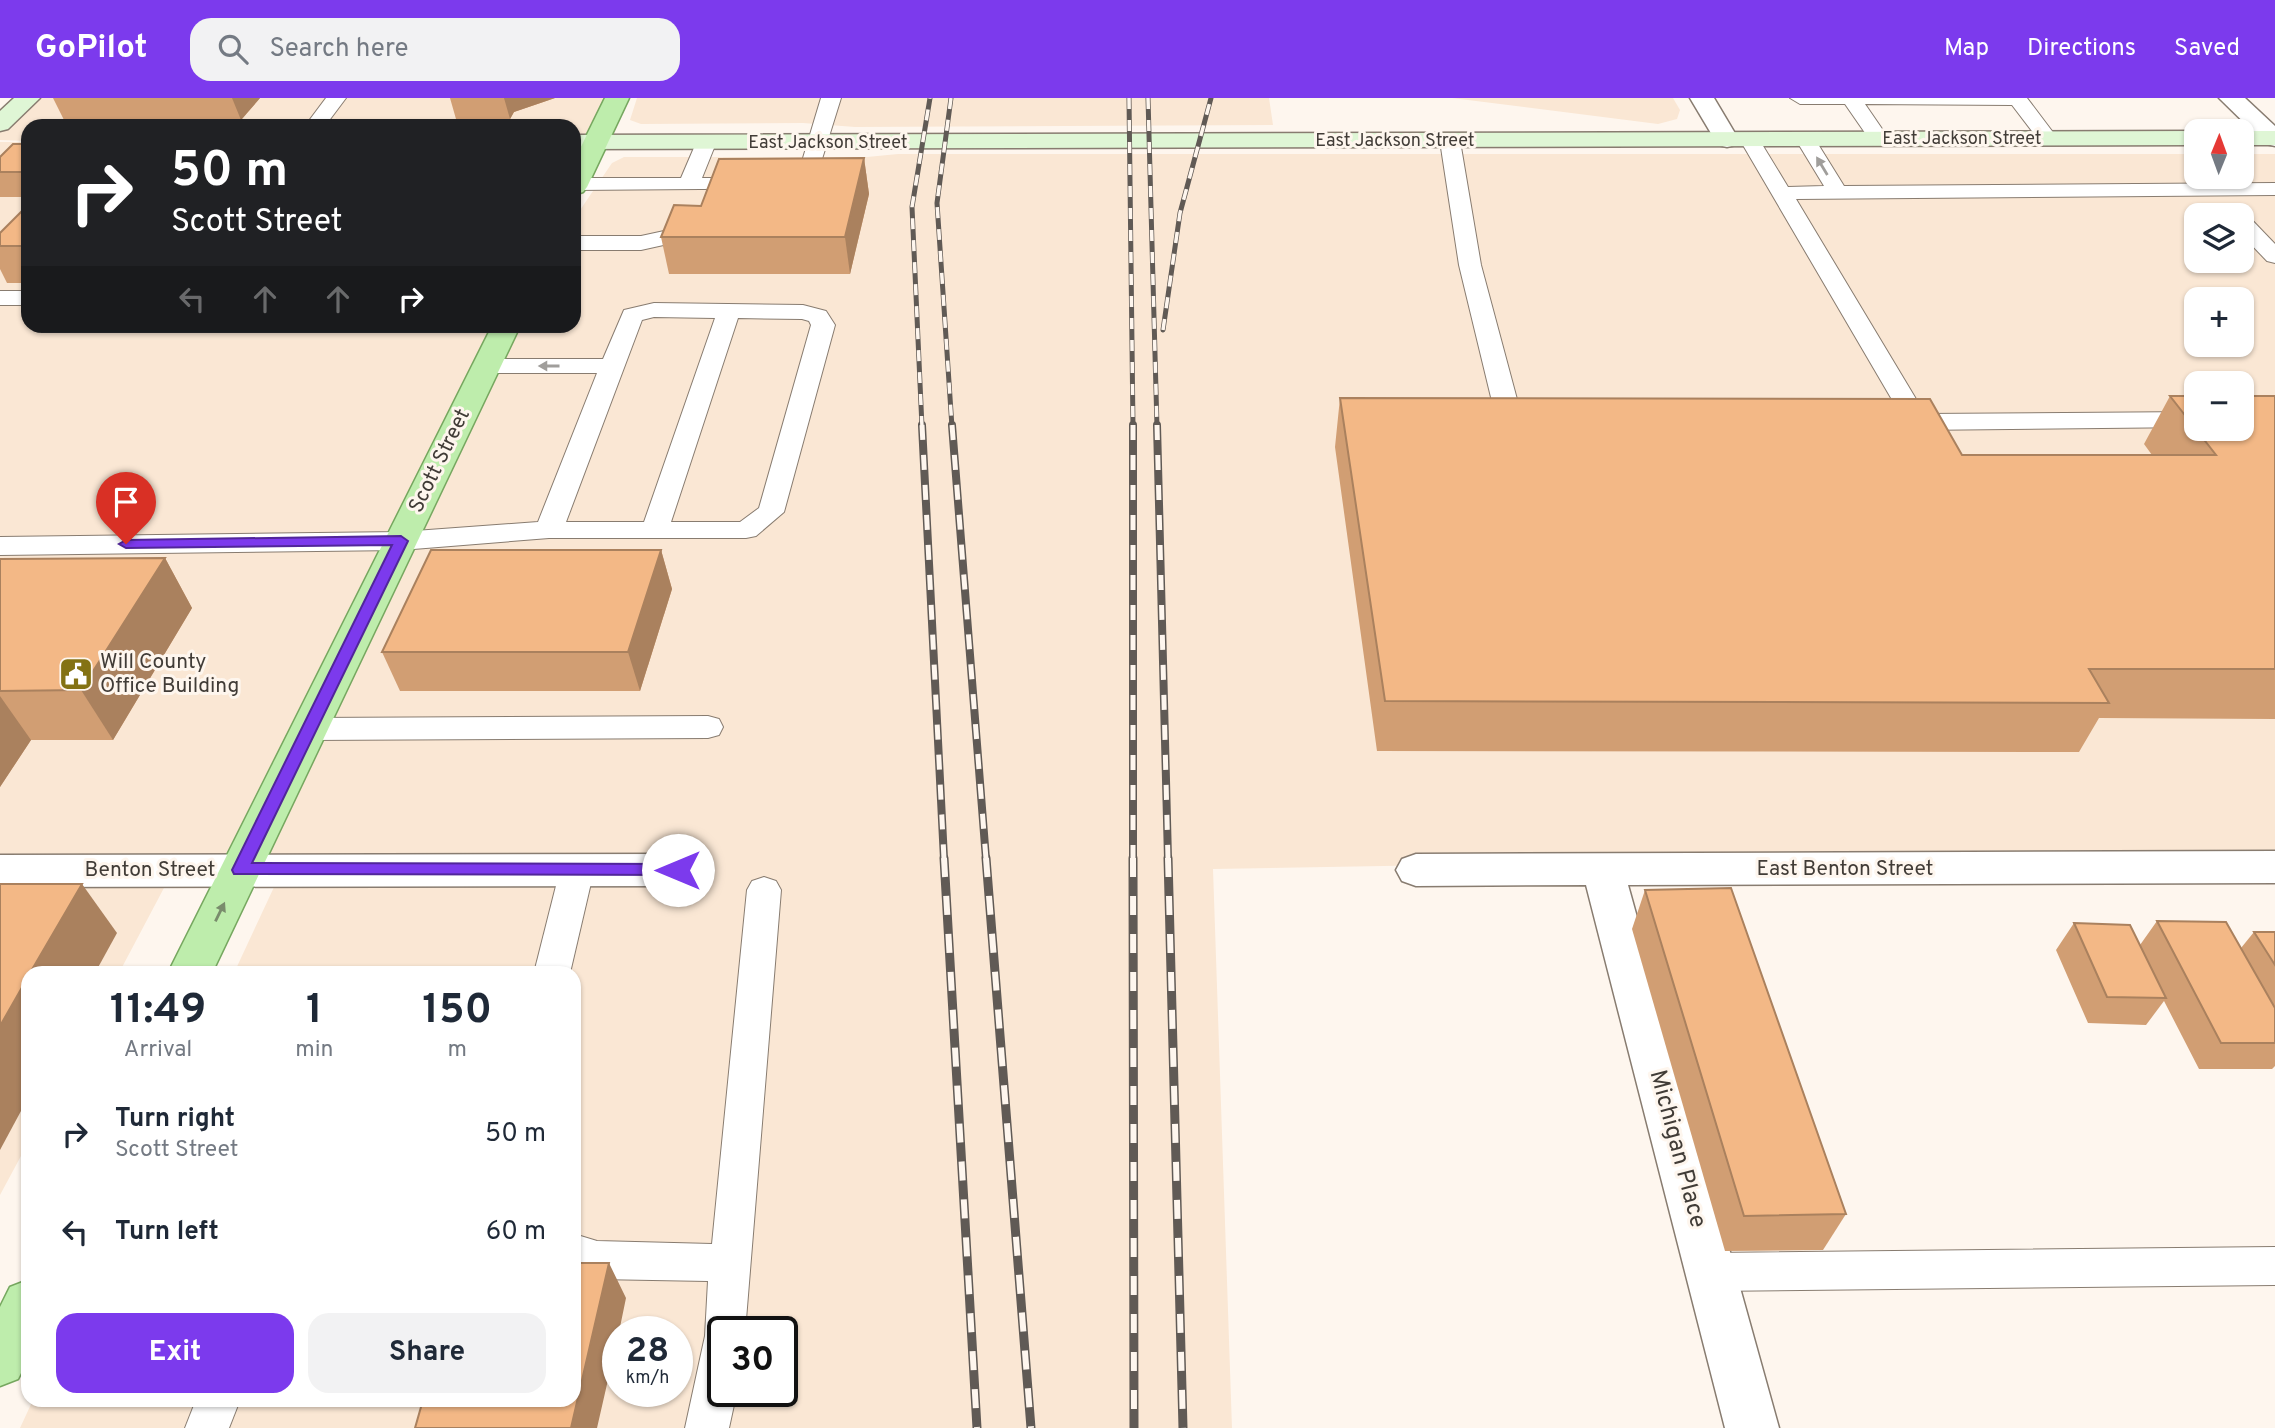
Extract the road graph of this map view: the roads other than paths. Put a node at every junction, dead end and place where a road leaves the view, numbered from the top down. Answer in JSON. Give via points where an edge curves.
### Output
{"nodes":[{"id":1,"x":28,"y":98,"type":"edge"},
{"id":2,"x":336,"y":98,"type":"edge"},
{"id":3,"x":617,"y":98,"type":"edge"},
{"id":4,"x":831,"y":98,"type":"edge"},
{"id":5,"x":1702,"y":98,"type":"edge"},
{"id":6,"x":1800,"y":98,"type":"edge"},
{"id":7,"x":1851,"y":98,"type":"edge"},
{"id":8,"x":2231,"y":98,"type":"edge"},
{"id":9,"x":2018,"y":99,"type":"edge"},
{"id":10,"x":321,"y":119,"type":"edge"},
{"id":11,"x":0,"y":124,"type":"edge"},
{"id":12,"x":2184,"y":138,"type":"edge"},
{"id":13,"x":2254,"y":138,"type":"edge"},
{"id":14,"x":2275,"y":138,"type":"edge"},
{"id":15,"x":1879,"y":139,"type":"junction"},
{"id":16,"x":2048,"y":139,"type":"junction"},
{"id":17,"x":1738,"y":140,"type":"junction"},
{"id":18,"x":1806,"y":140,"type":"junction"},
{"id":19,"x":1450,"y":141,"type":"junction"},
{"id":20,"x":584,"y":142,"type":"edge"},
{"id":21,"x":705,"y":143,"type":"junction"},
{"id":22,"x":818,"y":144,"type":"junction"},
{"id":23,"x":699,"y":184,"type":"junction"},
{"id":24,"x":581,"y":186,"type":"edge"},
{"id":25,"x":2275,"y":189,"type":"edge"},
{"id":26,"x":2209,"y":190,"type":"junction"},
{"id":27,"x":1781,"y":193,"type":"junction"},
{"id":28,"x":1838,"y":193,"type":"junction"},
{"id":29,"x":2223,"y":203,"type":"edge"},
{"id":30,"x":2254,"y":235,"type":"edge"},
{"id":31,"x":581,"y":243,"type":"edge"},
{"id":32,"x":2275,"y":256,"type":"edge"},
{"id":33,"x":0,"y":298,"type":"edge"},
{"id":34,"x":21,"y":298,"type":"edge"},
{"id":35,"x":729,"y":311,"type":"junction"},
{"id":36,"x":502,"y":333,"type":"edge"},
{"id":37,"x":486,"y":366,"type":"junction"},
{"id":38,"x":612,"y":366,"type":"junction"},
{"id":39,"x":1509,"y":418,"type":"edge"},
{"id":40,"x":2184,"y":420,"type":"edge"},
{"id":41,"x":549,"y":530,"type":"junction"},
{"id":42,"x":655,"y":530,"type":"junction"},
{"id":43,"x":401,"y":541,"type":"junction"},
{"id":44,"x":0,"y":546,"type":"edge"},
{"id":45,"x":708,"y":727,"type":"dead end"},
{"id":46,"x":309,"y":729,"type":"junction"},
{"id":47,"x":2275,"y":866,"type":"edge"},
{"id":48,"x":240,"y":870,"type":"junction"},
{"id":49,"x":577,"y":870,"type":"junction"},
{"id":50,"x":678,"y":870,"type":"dead end"},
{"id":51,"x":1416,"y":870,"type":"dead end"},
{"id":52,"x":1603,"y":870,"type":"junction"},
{"id":53,"x":0,"y":871,"type":"edge"},
{"id":54,"x":764,"y":890,"type":"dead end"},
{"id":55,"x":193,"y":966,"type":"edge"},
{"id":56,"x":554,"y":966,"type":"edge"},
{"id":57,"x":581,"y":1255,"type":"edge"},
{"id":58,"x":730,"y":1263,"type":"junction"},
{"id":59,"x":2275,"y":1266,"type":"edge"},
{"id":60,"x":1710,"y":1272,"type":"junction"},
{"id":61,"x":725,"y":1316,"type":"edge"},
{"id":62,"x":21,"y":1318,"type":"edge"},
{"id":63,"x":0,"y":1362,"type":"edge"},
{"id":64,"x":215,"y":1407,"type":"edge"},
{"id":65,"x":712,"y":1407,"type":"edge"},
{"id":66,"x":206,"y":1428,"type":"edge"},
{"id":67,"x":707,"y":1428,"type":"edge"},
{"id":68,"x":1752,"y":1428,"type":"edge"}],
"edges":[{"from":1,"to":11,"type":"street"},
{"from":2,"to":10,"type":"lane"},
{"from":3,"to":20,"type":"main road"},
{"from":4,"to":22,"type":"lane"},
{"from":5,"to":17,"type":"street"},
{"from":6,"to":7,"type":"lane"},
{"from":7,"to":9,"type":"lane"},
{"from":7,"to":15,"type":"lane"},
{"from":8,"to":14,"type":"street"},
{"from":9,"to":16,"type":"lane"},
{"from":12,"to":16,"type":"street","name":"East Jackson Street"},
{"from":13,"to":14,"type":"street"},
{"from":15,"to":16,"type":"street","name":"East Jackson Street"},
{"from":15,"to":18,"type":"street","name":"East Jackson Street"},
{"from":17,"to":18,"type":"street","name":"East Jackson Street"},
{"from":17,"to":19,"type":"street","name":"East Jackson Street"},
{"from":17,"to":27,"type":"lane"},
{"from":28,"to":18,"type":"lane","one_way":true},
{"from":19,"to":22,"type":"street","name":"East Jackson Street"},
{"from":19,"to":39,"type":"lane","via":[[1470,265]]},
{"from":20,"to":21,"type":"street","name":"East Jackson Street"},
{"from":21,"to":22,"type":"street","name":"East Jackson Street"},
{"from":21,"to":23,"type":"lane"},
{"from":22,"to":23,"type":"lane","via":[[806,184]]},
{"from":23,"to":24,"type":"lane"},
{"from":23,"to":31,"type":"lane","via":[[687,233],[641,243]]},
{"from":25,"to":26,"type":"lane"},
{"from":26,"to":28,"type":"lane"},
{"from":26,"to":29,"type":"lane"},
{"from":27,"to":28,"type":"lane"},
{"from":27,"to":40,"type":"lane","via":[[1917,422]]},
{"from":30,"to":32,"type":"lane"},
{"from":33,"to":34,"type":"lane"},
{"from":35,"to":38,"type":"lane","via":[[654,310],[632,315]]},
{"from":35,"to":42,"type":"lane"},
{"from":35,"to":42,"type":"lane","via":[[803,312],[818,316],[823,325],[771,512],[746,530]]},
{"from":36,"to":37,"type":"main road","name":"Scott Street"},
{"from":38,"to":37,"type":"lane","one_way":true},
{"from":37,"to":43,"type":"main road","name":"Scott Street"},
{"from":38,"to":41,"type":"lane"},
{"from":41,"to":42,"type":"lane"},
{"from":41,"to":43,"type":"lane"},
{"from":43,"to":44,"type":"lane"},
{"from":43,"to":46,"type":"main road","name":"Scott Street"},
{"from":45,"to":46,"type":"lane"},
{"from":46,"to":48,"type":"main road","name":"Scott Street"},
{"from":47,"to":52,"type":"street","name":"East Benton Street"},
{"from":48,"to":49,"type":"street","name":"Benton Street"},
{"from":48,"to":53,"type":"street","name":"Benton Street"},
{"from":55,"to":48,"type":"main road","name":"Scott Street","one_way":true},
{"from":49,"to":50,"type":"street","name":"Benton Street"},
{"from":49,"to":56,"type":"lane"},
{"from":51,"to":52,"type":"street","name":"East Benton Street"},
{"from":52,"to":60,"type":"street","name":"Michigan Place"},
{"from":54,"to":58,"type":"lane"},
{"from":57,"to":58,"type":"lane","via":[[597,1260]]},
{"from":58,"to":61,"type":"lane"},
{"from":59,"to":60,"type":"lane"},
{"from":60,"to":68,"type":"street","name":"Michigan Place"},
{"from":62,"to":63,"type":"main road"},
{"from":64,"to":66,"type":"lane"},
{"from":65,"to":67,"type":"lane"}]}
